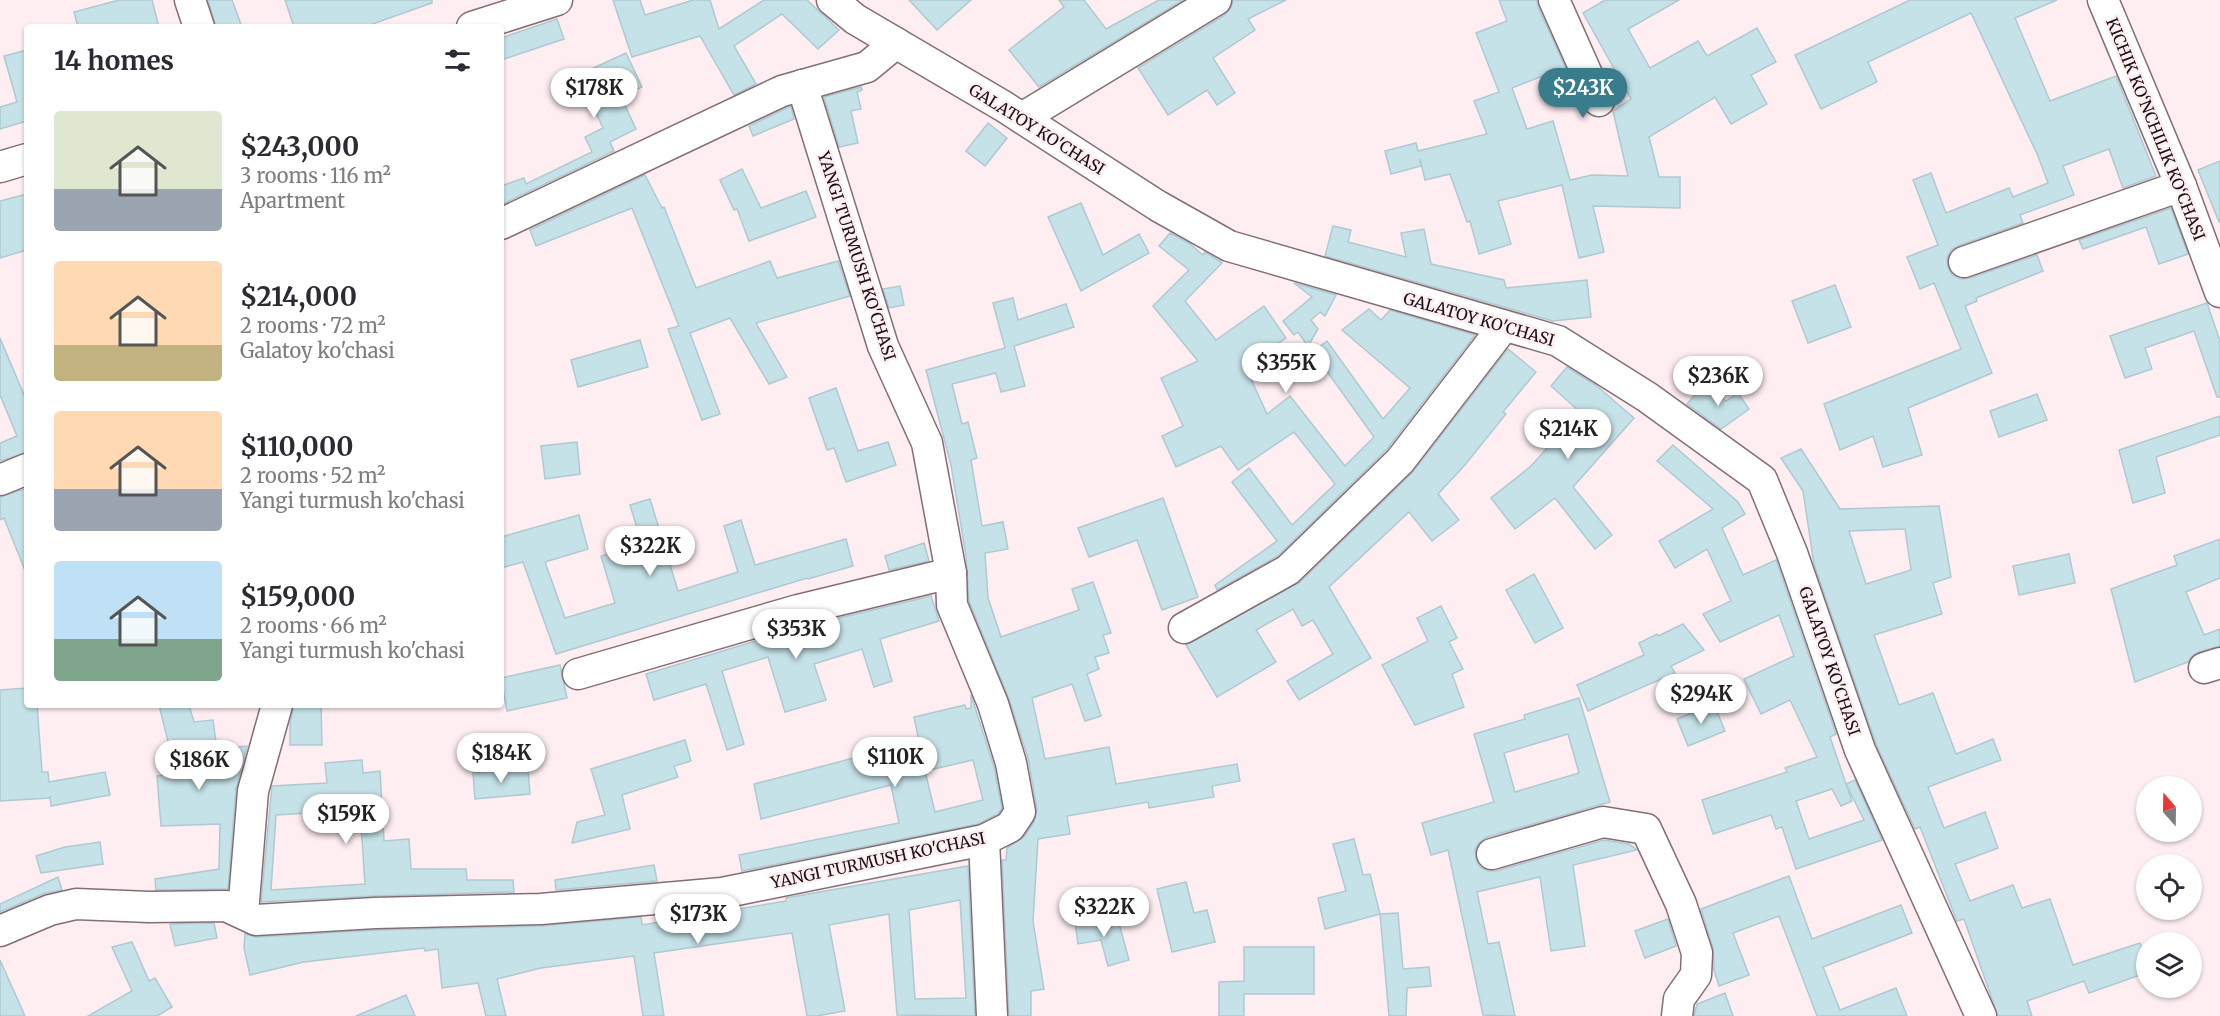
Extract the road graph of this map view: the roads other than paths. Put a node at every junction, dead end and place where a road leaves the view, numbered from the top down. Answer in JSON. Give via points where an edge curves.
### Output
{"nodes":[{"id":1,"x":190,"y":0,"type":"edge"},
{"id":2,"x":557,"y":0,"type":"edge"},
{"id":3,"x":832,"y":0,"type":"edge"},
{"id":4,"x":1216,"y":0,"type":"edge"},
{"id":5,"x":1554,"y":0,"type":"edge"},
{"id":6,"x":2103,"y":0,"type":"edge"},
{"id":7,"x":198,"y":24,"type":"edge"},
{"id":8,"x":481,"y":24,"type":"edge"},
{"id":9,"x":896,"y":43,"type":"junction"},
{"id":10,"x":802,"y":85,"type":"junction"},
{"id":11,"x":1599,"y":101,"type":"dead end"},
{"id":12,"x":1022,"y":118,"type":"junction"},
{"id":13,"x":24,"y":160,"type":"edge"},
{"id":14,"x":0,"y":167,"type":"edge"},
{"id":15,"x":2181,"y":186,"type":"junction"},
{"id":16,"x":504,"y":223,"type":"edge"},
{"id":17,"x":1964,"y":262,"type":"dead end"},
{"id":18,"x":2220,"y":292,"type":"edge"},
{"id":19,"x":1504,"y":326,"type":"junction"},
{"id":20,"x":24,"y":470,"type":"edge"},
{"id":21,"x":0,"y":480,"type":"edge"},
{"id":22,"x":951,"y":573,"type":"junction"},
{"id":23,"x":1184,"y":628,"type":"dead end"},
{"id":24,"x":578,"y":674,"type":"dead end"},
{"id":25,"x":276,"y":708,"type":"edge"},
{"id":26,"x":984,"y":840,"type":"junction"},
{"id":27,"x":1492,"y":854,"type":"dead end"},
{"id":28,"x":243,"y":913,"type":"junction"},
{"id":29,"x":0,"y":931,"type":"edge"},
{"id":30,"x":992,"y":1016,"type":"edge"},
{"id":31,"x":1677,"y":1016,"type":"edge"},
{"id":32,"x":1981,"y":1016,"type":"edge"}],
"edges":[{"from":1,"to":7,"type":"street"},
{"from":2,"to":8,"type":"street"},
{"from":3,"to":9,"type":"street","name":"GALATOY KO'CHASI"},
{"from":4,"to":12,"type":"street"},
{"from":5,"to":11,"type":"street"},
{"from":6,"to":15,"type":"street","name":"KICHIK KO‘NCHILIK KO‘CHASI"},
{"from":9,"to":10,"type":"street","via":[[867,67]]},
{"from":9,"to":12,"type":"street","name":"GALATOY KO'CHASI"},
{"from":10,"to":16,"type":"street"},
{"from":10,"to":22,"type":"street","name":"YANGI TURMUSH KO'CHASI","via":[[883,346],[927,443]]},
{"from":12,"to":19,"type":"street","name":"GALATOY KO'CHASI","via":[[1158,206],[1229,246]]},
{"from":13,"to":14,"type":"street"},
{"from":15,"to":17,"type":"street"},
{"from":15,"to":18,"type":"street","name":"KICHIK KO‘NCHILIK KO‘CHASI"},
{"from":19,"to":23,"type":"street","via":[[1400,461],[1287,570]]},
{"from":19,"to":32,"type":"street","name":"GALATOY KO'CHASI","via":[[1558,341],[1647,397],[1762,480],[1792,553],[1860,750]]},
{"from":20,"to":21,"type":"street"},
{"from":22,"to":24,"type":"street","via":[[798,610]]},
{"from":22,"to":26,"type":"street","name":"YANGI TURMUSH KO'CHASI","via":[[952,605],[993,704],[1011,763],[1020,812],[1010,827]]},
{"from":25,"to":28,"type":"street","via":[[253,791]]},
{"from":26,"to":28,"type":"street","name":"YANGI TURMUSH KO'CHASI","via":[[722,893],[541,909],[256,920]]},
{"from":26,"to":30,"type":"street"},
{"from":27,"to":31,"type":"street","via":[[1603,822],[1646,829],[1682,903],[1696,953],[1696,975],[1678,999]]},
{"from":28,"to":29,"type":"street","name":"YANGI TURMUSH KO'CHASI","via":[[226,906],[76,904],[50,910]]}]}
